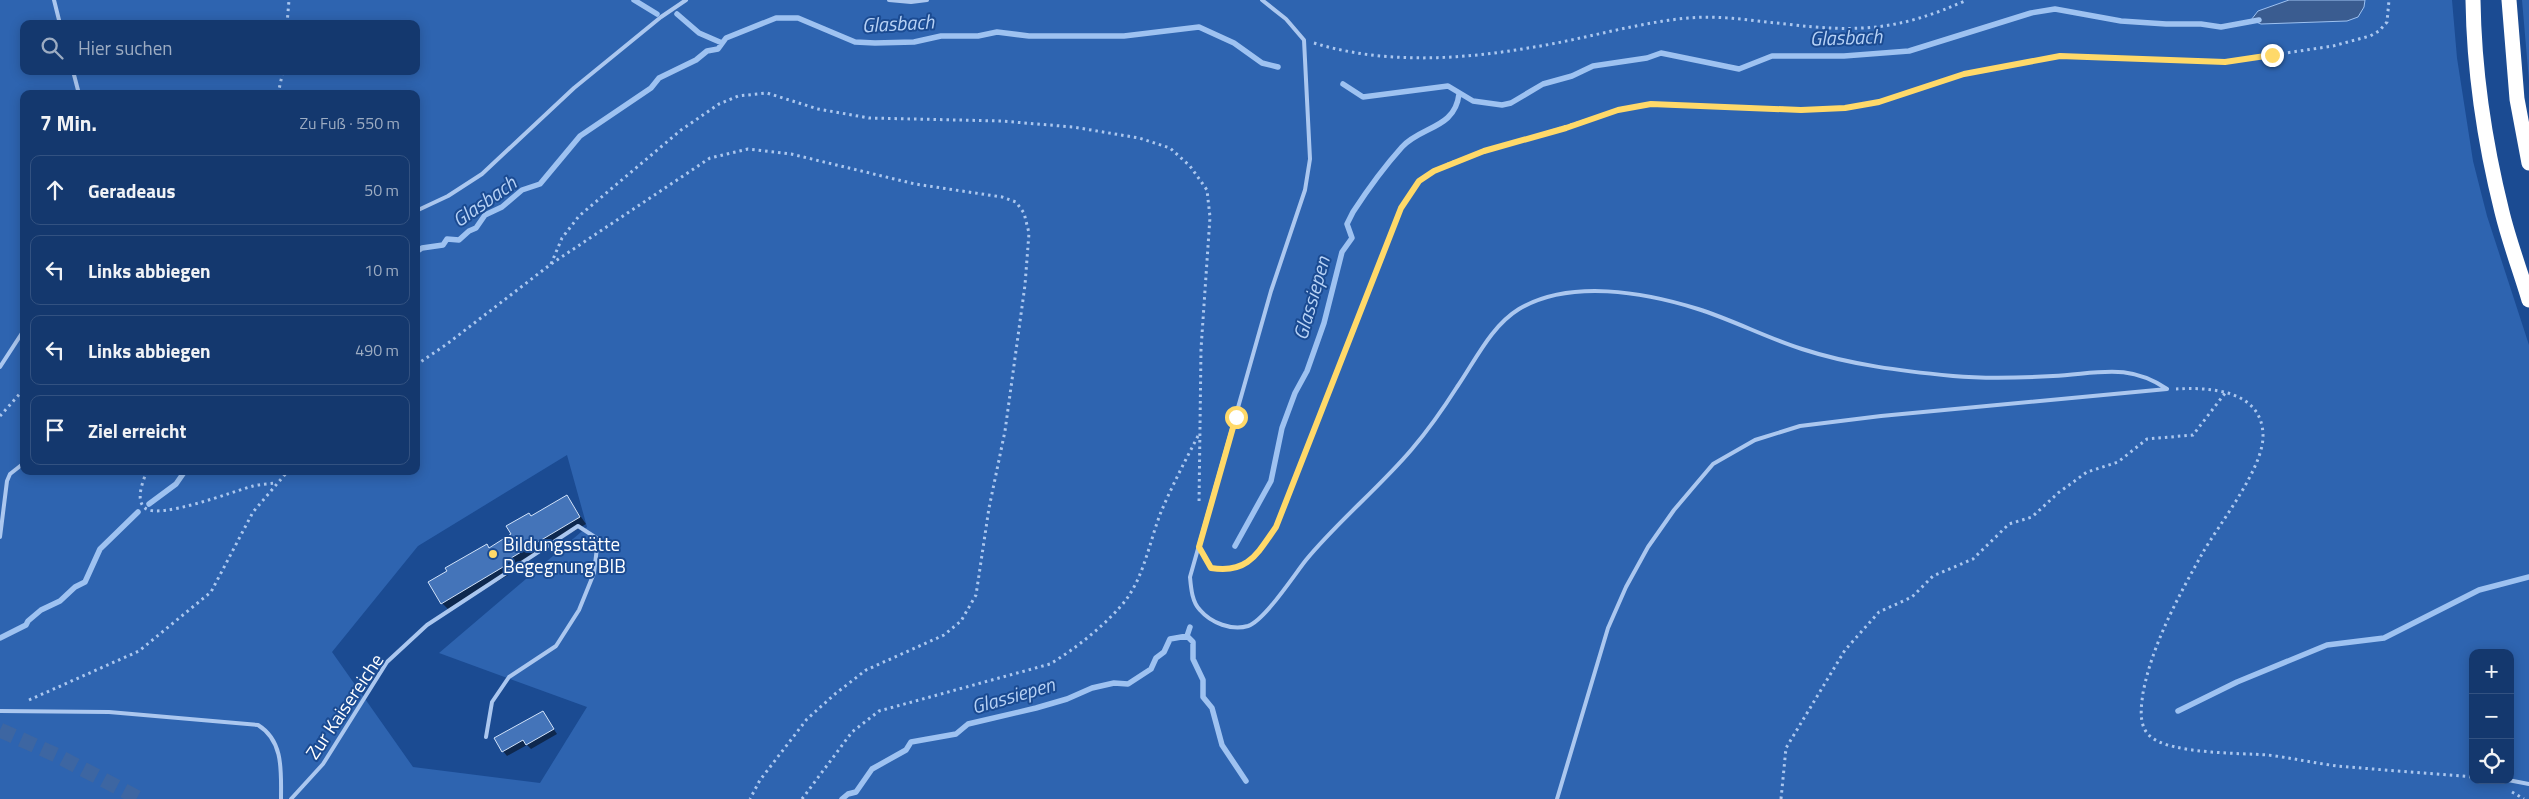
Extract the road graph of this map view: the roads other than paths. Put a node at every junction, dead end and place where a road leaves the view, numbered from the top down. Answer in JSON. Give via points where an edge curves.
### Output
{"nodes":[{"id":1,"x":54,"y":0,"type":"edge"},
{"id":2,"x":686,"y":0,"type":"edge"},
{"id":3,"x":889,"y":0,"type":"edge"},
{"id":4,"x":927,"y":0,"type":"edge"},
{"id":5,"x":1262,"y":0,"type":"edge"},
{"id":6,"x":2473,"y":0,"type":"edge"},
{"id":7,"x":2509,"y":0,"type":"edge"},
{"id":8,"x":59,"y":20,"type":"edge"},
{"id":9,"x":74,"y":75,"type":"edge"},
{"id":10,"x":78,"y":90,"type":"edge"},
{"id":11,"x":2529,"y":163,"type":"edge"},
{"id":12,"x":420,"y":209,"type":"edge"},
{"id":13,"x":2529,"y":300,"type":"edge"},
{"id":14,"x":20,"y":336,"type":"edge"},
{"id":15,"x":0,"y":367,"type":"edge"},
{"id":16,"x":20,"y":466,"type":"edge"},
{"id":17,"x":0,"y":537,"type":"edge"},
{"id":18,"x":0,"y":711,"type":"edge"},
{"id":19,"x":486,"y":737,"type":"dead end"},
{"id":20,"x":2514,"y":781,"type":"edge"},
{"id":21,"x":2529,"y":784,"type":"edge"},
{"id":22,"x":281,"y":799,"type":"edge"},
{"id":23,"x":291,"y":799,"type":"edge"},
{"id":24,"x":1557,"y":799,"type":"edge"}],
"edges":[{"from":1,"to":8,"type":"lane"},
{"from":2,"to":12,"type":"lane","via":[[574,88],[482,174]]},
{"from":3,"to":4,"type":"lane"},
{"from":5,"to":24,"type":"lane","via":[[1286,19],[1304,40],[1310,159],[1306,190],[1271,292],[1190,577],[1199,609],[1212,620],[1231,628],[1251,625],[1338,524],[1410,452],[1501,325],[1518,310],[1565,293],[1613,292],[1688,307],[1802,349],[1907,372],[2008,378],[2119,371],[2152,379],[2166,389],[1800,426],[1755,440],[1713,464],[1674,510],[1626,587],[1608,628]]},
{"from":6,"to":13,"type":"highway","via":[[2490,158],[2502,213]]},
{"from":7,"to":11,"type":"highway","via":[[2517,99]]},
{"from":9,"to":10,"type":"lane"},
{"from":14,"to":15,"type":"lane"},
{"from":16,"to":17,"type":"lane","via":[[7,481]]},
{"from":18,"to":22,"type":"lane","via":[[110,712],[258,725],[271,733],[281,762]]},
{"from":19,"to":23,"type":"lane","name":"Zur Kaisereiche","via":[[492,702],[509,677],[556,646],[579,610],[594,573],[598,539],[578,526],[427,625],[387,662],[323,764]]},
{"from":20,"to":21,"type":"lane"}]}
